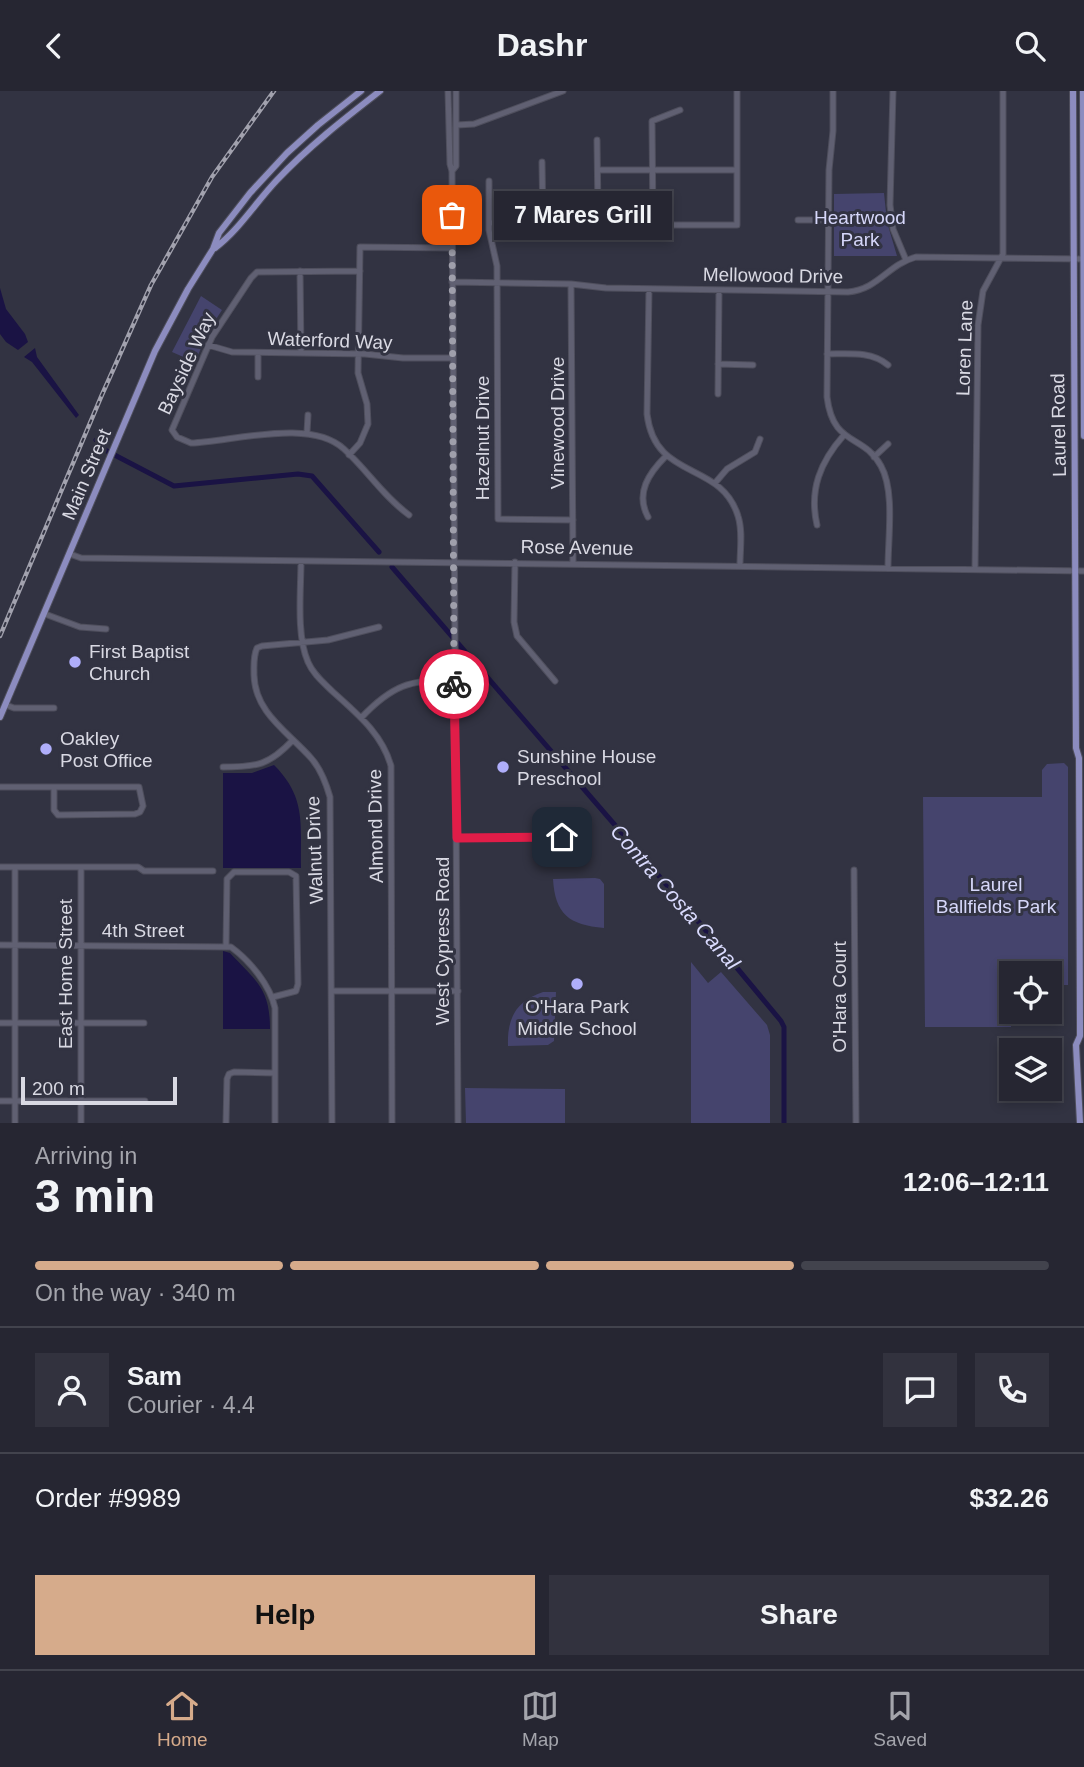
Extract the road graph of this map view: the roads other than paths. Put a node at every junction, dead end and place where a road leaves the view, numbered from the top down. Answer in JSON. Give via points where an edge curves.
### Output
{"nodes":[{"id":1,"x":361,"y":91,"type":"edge"},
{"id":2,"x":380,"y":91,"type":"edge"},
{"id":3,"x":448,"y":91,"type":"edge"},
{"id":4,"x":456,"y":91,"type":"edge"},
{"id":5,"x":563,"y":91,"type":"edge"},
{"id":6,"x":737,"y":91,"type":"edge"},
{"id":7,"x":833,"y":91,"type":"edge"},
{"id":8,"x":893,"y":91,"type":"edge"},
{"id":9,"x":1003,"y":91,"type":"edge"},
{"id":10,"x":1073,"y":91,"type":"edge"},
{"id":11,"x":1083,"y":91,"type":"edge"},
{"id":12,"x":680,"y":110,"type":"dead end"},
{"id":13,"x":457,"y":125,"type":"junction"},
{"id":14,"x":597,"y":139,"type":"dead end"},
{"id":15,"x":1073,"y":157,"type":"junction"},
{"id":16,"x":1084,"y":157,"type":"edge"},
{"id":17,"x":542,"y":162,"type":"dead end"},
{"id":18,"x":653,"y":169,"type":"junction"},
{"id":19,"x":597,"y":170,"type":"junction"},
{"id":20,"x":737,"y":170,"type":"junction"},
{"id":21,"x":452,"y":171,"type":"junction"},
{"id":22,"x":489,"y":181,"type":"dead end"},
{"id":23,"x":798,"y":220,"type":"dead end"},
{"id":24,"x":829,"y":220,"type":"junction"},
{"id":25,"x":542,"y":222,"type":"junction"},
{"id":26,"x":489,"y":223,"type":"junction"},
{"id":27,"x":452,"y":248,"type":"junction"},
{"id":28,"x":213,"y":249,"type":"junction"},
{"id":29,"x":1002,"y":258,"type":"junction"},
{"id":30,"x":1073,"y":259,"type":"junction"},
{"id":31,"x":1084,"y":259,"type":"edge"},
{"id":32,"x":906,"y":260,"type":"junction"},
{"id":33,"x":300,"y":271,"type":"junction"},
{"id":34,"x":359,"y":271,"type":"junction"},
{"id":35,"x":452,"y":282,"type":"junction"},
{"id":36,"x":497,"y":283,"type":"junction"},
{"id":37,"x":571,"y":283,"type":"junction"},
{"id":38,"x":649,"y":289,"type":"junction"},
{"id":39,"x":719,"y":290,"type":"junction"},
{"id":40,"x":828,"y":292,"type":"junction"},
{"id":41,"x":208,"y":345,"type":"junction"},
{"id":42,"x":1073,"y":349,"type":"junction"},
{"id":43,"x":258,"y":353,"type":"junction"},
{"id":44,"x":301,"y":353,"type":"junction"},
{"id":45,"x":359,"y":354,"type":"junction"},
{"id":46,"x":827,"y":354,"type":"junction"},
{"id":47,"x":452,"y":358,"type":"junction"},
{"id":48,"x":718,"y":364,"type":"junction"},
{"id":49,"x":753,"y":365,"type":"dead end"},
{"id":50,"x":888,"y":365,"type":"dead end"},
{"id":51,"x":1084,"y":372,"type":"edge"},
{"id":52,"x":258,"y":377,"type":"dead end"},
{"id":53,"x":718,"y":394,"type":"dead end"},
{"id":54,"x":308,"y":415,"type":"dead end"},
{"id":55,"x":307,"y":432,"type":"junction"},
{"id":56,"x":844,"y":435,"type":"junction"},
{"id":57,"x":1084,"y":436,"type":"edge"},
{"id":58,"x":760,"y":439,"type":"dead end"},
{"id":59,"x":888,"y":444,"type":"dead end"},
{"id":60,"x":349,"y":455,"type":"junction"},
{"id":61,"x":666,"y":456,"type":"junction"},
{"id":62,"x":874,"y":457,"type":"junction"},
{"id":63,"x":715,"y":483,"type":"junction"},
{"id":64,"x":409,"y":515,"type":"dead end"},
{"id":65,"x":649,"y":517,"type":"dead end"},
{"id":66,"x":573,"y":520,"type":"junction"},
{"id":67,"x":817,"y":526,"type":"dead end"},
{"id":68,"x":70,"y":554,"type":"junction"},
{"id":69,"x":301,"y":561,"type":"junction"},
{"id":70,"x":454,"y":562,"type":"junction"},
{"id":71,"x":514,"y":562,"type":"junction"},
{"id":72,"x":573,"y":563,"type":"junction"},
{"id":73,"x":740,"y":565,"type":"junction"},
{"id":74,"x":888,"y":567,"type":"junction"},
{"id":75,"x":975,"y":569,"type":"junction"},
{"id":76,"x":1075,"y":571,"type":"junction"},
{"id":77,"x":1084,"y":571,"type":"edge"},
{"id":78,"x":45,"y":614,"type":"junction"},
{"id":79,"x":379,"y":627,"type":"dead end"},
{"id":80,"x":106,"y":629,"type":"dead end"},
{"id":81,"x":303,"y":643,"type":"junction"},
{"id":82,"x":454,"y":679,"type":"junction"},
{"id":83,"x":555,"y":681,"type":"dead end"},
{"id":84,"x":6,"y":705,"type":"junction"},
{"id":85,"x":54,"y":708,"type":"dead end"},
{"id":86,"x":0,"y":717,"type":"edge"},
{"id":87,"x":361,"y":718,"type":"junction"},
{"id":88,"x":293,"y":740,"type":"junction"},
{"id":89,"x":1084,"y":751,"type":"edge"},
{"id":90,"x":1081,"y":758,"type":"edge"},
{"id":91,"x":223,"y":767,"type":"dead end"},
{"id":92,"x":0,"y":787,"type":"edge"},
{"id":93,"x":54,"y":787,"type":"junction"},
{"id":94,"x":562,"y":837,"type":"dead end"},
{"id":95,"x":457,"y":838,"type":"junction"},
{"id":96,"x":0,"y":867,"type":"edge"},
{"id":97,"x":15,"y":867,"type":"junction"},
{"id":98,"x":81,"y":868,"type":"junction"},
{"id":99,"x":854,"y":870,"type":"dead end"},
{"id":100,"x":214,"y":871,"type":"dead end"},
{"id":101,"x":0,"y":945,"type":"edge"},
{"id":102,"x":15,"y":945,"type":"junction"},
{"id":103,"x":81,"y":945,"type":"junction"},
{"id":104,"x":226,"y":946,"type":"junction"},
{"id":105,"x":332,"y":991,"type":"junction"},
{"id":106,"x":392,"y":991,"type":"junction"},
{"id":107,"x":458,"y":991,"type":"junction"},
{"id":108,"x":273,"y":997,"type":"junction"},
{"id":109,"x":0,"y":1023,"type":"edge"},
{"id":110,"x":15,"y":1023,"type":"junction"},
{"id":111,"x":81,"y":1023,"type":"junction"},
{"id":112,"x":144,"y":1023,"type":"dead end"},
{"id":113,"x":1082,"y":1040,"type":"edge"},
{"id":114,"x":275,"y":1073,"type":"junction"},
{"id":115,"x":0,"y":1101,"type":"edge"},
{"id":116,"x":15,"y":1101,"type":"junction"},
{"id":117,"x":81,"y":1101,"type":"junction"},
{"id":118,"x":145,"y":1101,"type":"dead end"},
{"id":119,"x":15,"y":1123,"type":"edge"},
{"id":120,"x":81,"y":1123,"type":"edge"},
{"id":121,"x":226,"y":1123,"type":"edge"},
{"id":122,"x":275,"y":1123,"type":"edge"},
{"id":123,"x":332,"y":1123,"type":"edge"},
{"id":124,"x":392,"y":1123,"type":"edge"},
{"id":125,"x":458,"y":1123,"type":"edge"},
{"id":126,"x":856,"y":1123,"type":"edge"},
{"id":127,"x":1080,"y":1123,"type":"edge"}],
"edges":[{"from":1,"to":28,"type":"main road","name":"Main Street","via":[[277,163],[223,227]]},
{"from":2,"to":28,"type":"main road","name":"Main Street","via":[[282,175]]},
{"from":3,"to":21,"type":"street","name":"West Cypress Road"},
{"from":4,"to":13,"type":"street","name":"West Cypress Road"},
{"from":5,"to":13,"type":"street","via":[[474,124]]},
{"from":6,"to":20,"type":"street"},
{"from":7,"to":24,"type":"street"},
{"from":8,"to":32,"type":"street","via":[[890,205],[893,229]]},
{"from":9,"to":29,"type":"street","name":"Loren Lane"},
{"from":10,"to":15,"type":"main road","name":"Laurel Road"},
{"from":11,"to":16,"type":"main road","name":"Laurel Road"},
{"from":12,"to":18,"type":"street","via":[[652,121]]},
{"from":13,"to":21,"type":"street","name":"West Cypress Road"},
{"from":14,"to":19,"type":"street"},
{"from":15,"to":16,"type":"street"},
{"from":15,"to":30,"type":"main road","name":"Laurel Road"},
{"from":16,"to":31,"type":"main road","name":"Laurel Road"},
{"from":17,"to":25,"type":"street"},
{"from":18,"to":19,"type":"street"},
{"from":18,"to":20,"type":"street"},
{"from":18,"to":20,"type":"street","via":[[653,225],[737,225]]},
{"from":19,"to":25,"type":"street","via":[[595,220]]},
{"from":21,"to":27,"type":"street","name":"West Cypress Road"},
{"from":22,"to":26,"type":"street"},
{"from":23,"to":24,"type":"street"},
{"from":24,"to":40,"type":"street"},
{"from":25,"to":26,"type":"street"},
{"from":26,"to":36,"type":"street"},
{"from":27,"to":34,"type":"street","via":[[360,247]]},
{"from":27,"to":35,"type":"street","name":"West Cypress Road"},
{"from":28,"to":68,"type":"main road","name":"Main Street","via":[[161,338]]},
{"from":29,"to":30,"type":"street"},
{"from":29,"to":32,"type":"street"},
{"from":29,"to":75,"type":"street","name":"Loren Lane","via":[[979,303]]},
{"from":30,"to":31,"type":"street"},
{"from":30,"to":42,"type":"main road","name":"Laurel Road"},
{"from":31,"to":51,"type":"main road","name":"Laurel Road"},
{"from":32,"to":40,"type":"street","name":"Mellowood Drive","via":[[869,288]]},
{"from":33,"to":34,"type":"street","name":"Bayside Way"},
{"from":33,"to":41,"type":"street","name":"Bayside Way","via":[[257,272]]},
{"from":33,"to":44,"type":"street"},
{"from":34,"to":45,"type":"street"},
{"from":35,"to":36,"type":"street","name":"Mellowood Drive"},
{"from":35,"to":47,"type":"street","name":"West Cypress Road"},
{"from":36,"to":37,"type":"street","name":"Mellowood Drive"},
{"from":36,"to":66,"type":"street","name":"Hazelnut Drive","via":[[498,519]]},
{"from":37,"to":38,"type":"street","name":"Mellowood Drive"},
{"from":37,"to":66,"type":"street","name":"Vinewood Drive"},
{"from":38,"to":39,"type":"street","name":"Mellowood Drive"},
{"from":38,"to":61,"type":"street","via":[[647,414],[651,435]]},
{"from":39,"to":40,"type":"street","name":"Mellowood Drive"},
{"from":39,"to":48,"type":"street"},
{"from":40,"to":46,"type":"street"},
{"from":41,"to":43,"type":"street","name":"Waterford Way","via":[[223,351]]},
{"from":41,"to":55,"type":"street","name":"Bayside Way","via":[[174,423],[177,437],[191,443]]},
{"from":42,"to":51,"type":"main road","via":[[1080,351]]},
{"from":42,"to":76,"type":"main road","name":"Laurel Road"},
{"from":43,"to":44,"type":"street","name":"Waterford Way"},
{"from":43,"to":52,"type":"street"},
{"from":44,"to":45,"type":"street","name":"Waterford Way"},
{"from":45,"to":47,"type":"street","name":"Waterford Way"},
{"from":45,"to":60,"type":"street","via":[[368,424]]},
{"from":46,"to":50,"type":"street","via":[[867,354]]},
{"from":46,"to":56,"type":"street","via":[[828,408]]},
{"from":47,"to":70,"type":"street","name":"West Cypress Road"},
{"from":48,"to":49,"type":"street"},
{"from":48,"to":53,"type":"street"},
{"from":51,"to":57,"type":"main road","name":"Laurel Road"},
{"from":54,"to":55,"type":"street"},
{"from":55,"to":60,"type":"street","name":"Bayside Way","via":[[337,443]]},
{"from":56,"to":62,"type":"street"},
{"from":56,"to":67,"type":"street","via":[[817,480],[813,502]]},
{"from":58,"to":63,"type":"street","via":[[755,452],[727,469]]},
{"from":59,"to":62,"type":"street"},
{"from":60,"to":64,"type":"street","name":"Bayside Way","via":[[390,501]]},
{"from":61,"to":63,"type":"street"},
{"from":61,"to":65,"type":"street","via":[[649,473],[644,486],[644,510]]},
{"from":62,"to":74,"type":"street","via":[[886,476],[888,490]]},
{"from":63,"to":73,"type":"street","via":[[732,501],[738,516]]},
{"from":66,"to":72,"type":"street","name":"Vinewood Drive"},
{"from":68,"to":69,"type":"street","name":"Rose Avenue","via":[[81,558]]},
{"from":68,"to":78,"type":"main road","name":"Main Street"},
{"from":69,"to":70,"type":"street","name":"Rose Avenue"},
{"from":69,"to":81,"type":"street","name":"Almond Drive"},
{"from":70,"to":71,"type":"street","name":"Rose Avenue"},
{"from":70,"to":82,"type":"street","name":"West Cypress Road"},
{"from":71,"to":72,"type":"street","name":"Rose Avenue"},
{"from":71,"to":83,"type":"street","via":[[517,636]]},
{"from":72,"to":73,"type":"street","name":"Rose Avenue"},
{"from":73,"to":74,"type":"street","name":"Rose Avenue"},
{"from":74,"to":75,"type":"street","name":"Rose Avenue"},
{"from":75,"to":76,"type":"street","name":"Rose Avenue"},
{"from":76,"to":77,"type":"street","name":"Rose Avenue"},
{"from":76,"to":90,"type":"main road","name":"Laurel Road","via":[[1076,748]]},
{"from":78,"to":80,"type":"street","via":[[80,627]]},
{"from":78,"to":84,"type":"main road","name":"Main Street"},
{"from":79,"to":81,"type":"street"},
{"from":81,"to":87,"type":"street","name":"Almond Drive","via":[[319,679]]},
{"from":81,"to":88,"type":"street","name":"Walnut Drive","via":[[262,646],[254,660],[259,702]]},
{"from":82,"to":87,"type":"street","via":[[405,684],[384,695]]},
{"from":82,"to":95,"type":"street","name":"West Cypress Road"},
{"from":84,"to":85,"type":"street"},
{"from":84,"to":86,"type":"main road","name":"Main Street"},
{"from":87,"to":106,"type":"street","name":"Almond Drive","via":[[382,742],[392,778]]},
{"from":88,"to":91,"type":"street","via":[[265,763]]},
{"from":88,"to":105,"type":"street","name":"Walnut Drive","via":[[313,759],[330,797]]},
{"from":89,"to":90,"type":"main road"},
{"from":90,"to":113,"type":"main road","name":"Laurel Road"},
{"from":92,"to":93,"type":"street"},
{"from":93,"to":93,"type":"street","via":[[139,787],[143,806],[135,814],[58,815]]},
{"from":94,"to":95,"type":"street"},
{"from":95,"to":107,"type":"street","name":"West Cypress Road"},
{"from":96,"to":97,"type":"street"},
{"from":97,"to":98,"type":"street"},
{"from":97,"to":102,"type":"street"},
{"from":98,"to":100,"type":"street"},
{"from":98,"to":103,"type":"street","name":"East Home Street"},
{"from":99,"to":126,"type":"street","name":"O'Hara Court"},
{"from":101,"to":102,"type":"street","name":"4th Street"},
{"from":102,"to":103,"type":"street","name":"4th Street"},
{"from":102,"to":110,"type":"street"},
{"from":103,"to":104,"type":"street","name":"4th Street"},
{"from":103,"to":111,"type":"street","name":"East Home Street"},
{"from":104,"to":108,"type":"street","via":[[236,951]]},
{"from":104,"to":108,"type":"street","via":[[229,875],[282,872],[296,876],[298,984],[296,991]]},
{"from":105,"to":106,"type":"street"},
{"from":105,"to":123,"type":"street","name":"Walnut Drive"},
{"from":106,"to":107,"type":"street"},
{"from":106,"to":124,"type":"street","name":"Almond Drive"},
{"from":107,"to":125,"type":"street","name":"West Cypress Road"},
{"from":108,"to":114,"type":"street"},
{"from":109,"to":110,"type":"street"},
{"from":110,"to":111,"type":"street"},
{"from":110,"to":116,"type":"street"},
{"from":111,"to":112,"type":"street"},
{"from":111,"to":117,"type":"street","name":"East Home Street"},
{"from":113,"to":127,"type":"main road","name":"Laurel Road","via":[[1076,1045]]},
{"from":114,"to":121,"type":"street","via":[[229,1075]]},
{"from":114,"to":122,"type":"street"},
{"from":115,"to":116,"type":"street"},
{"from":116,"to":117,"type":"street"},
{"from":116,"to":119,"type":"street"},
{"from":117,"to":118,"type":"street"},
{"from":117,"to":120,"type":"street","name":"East Home Street"}]}
